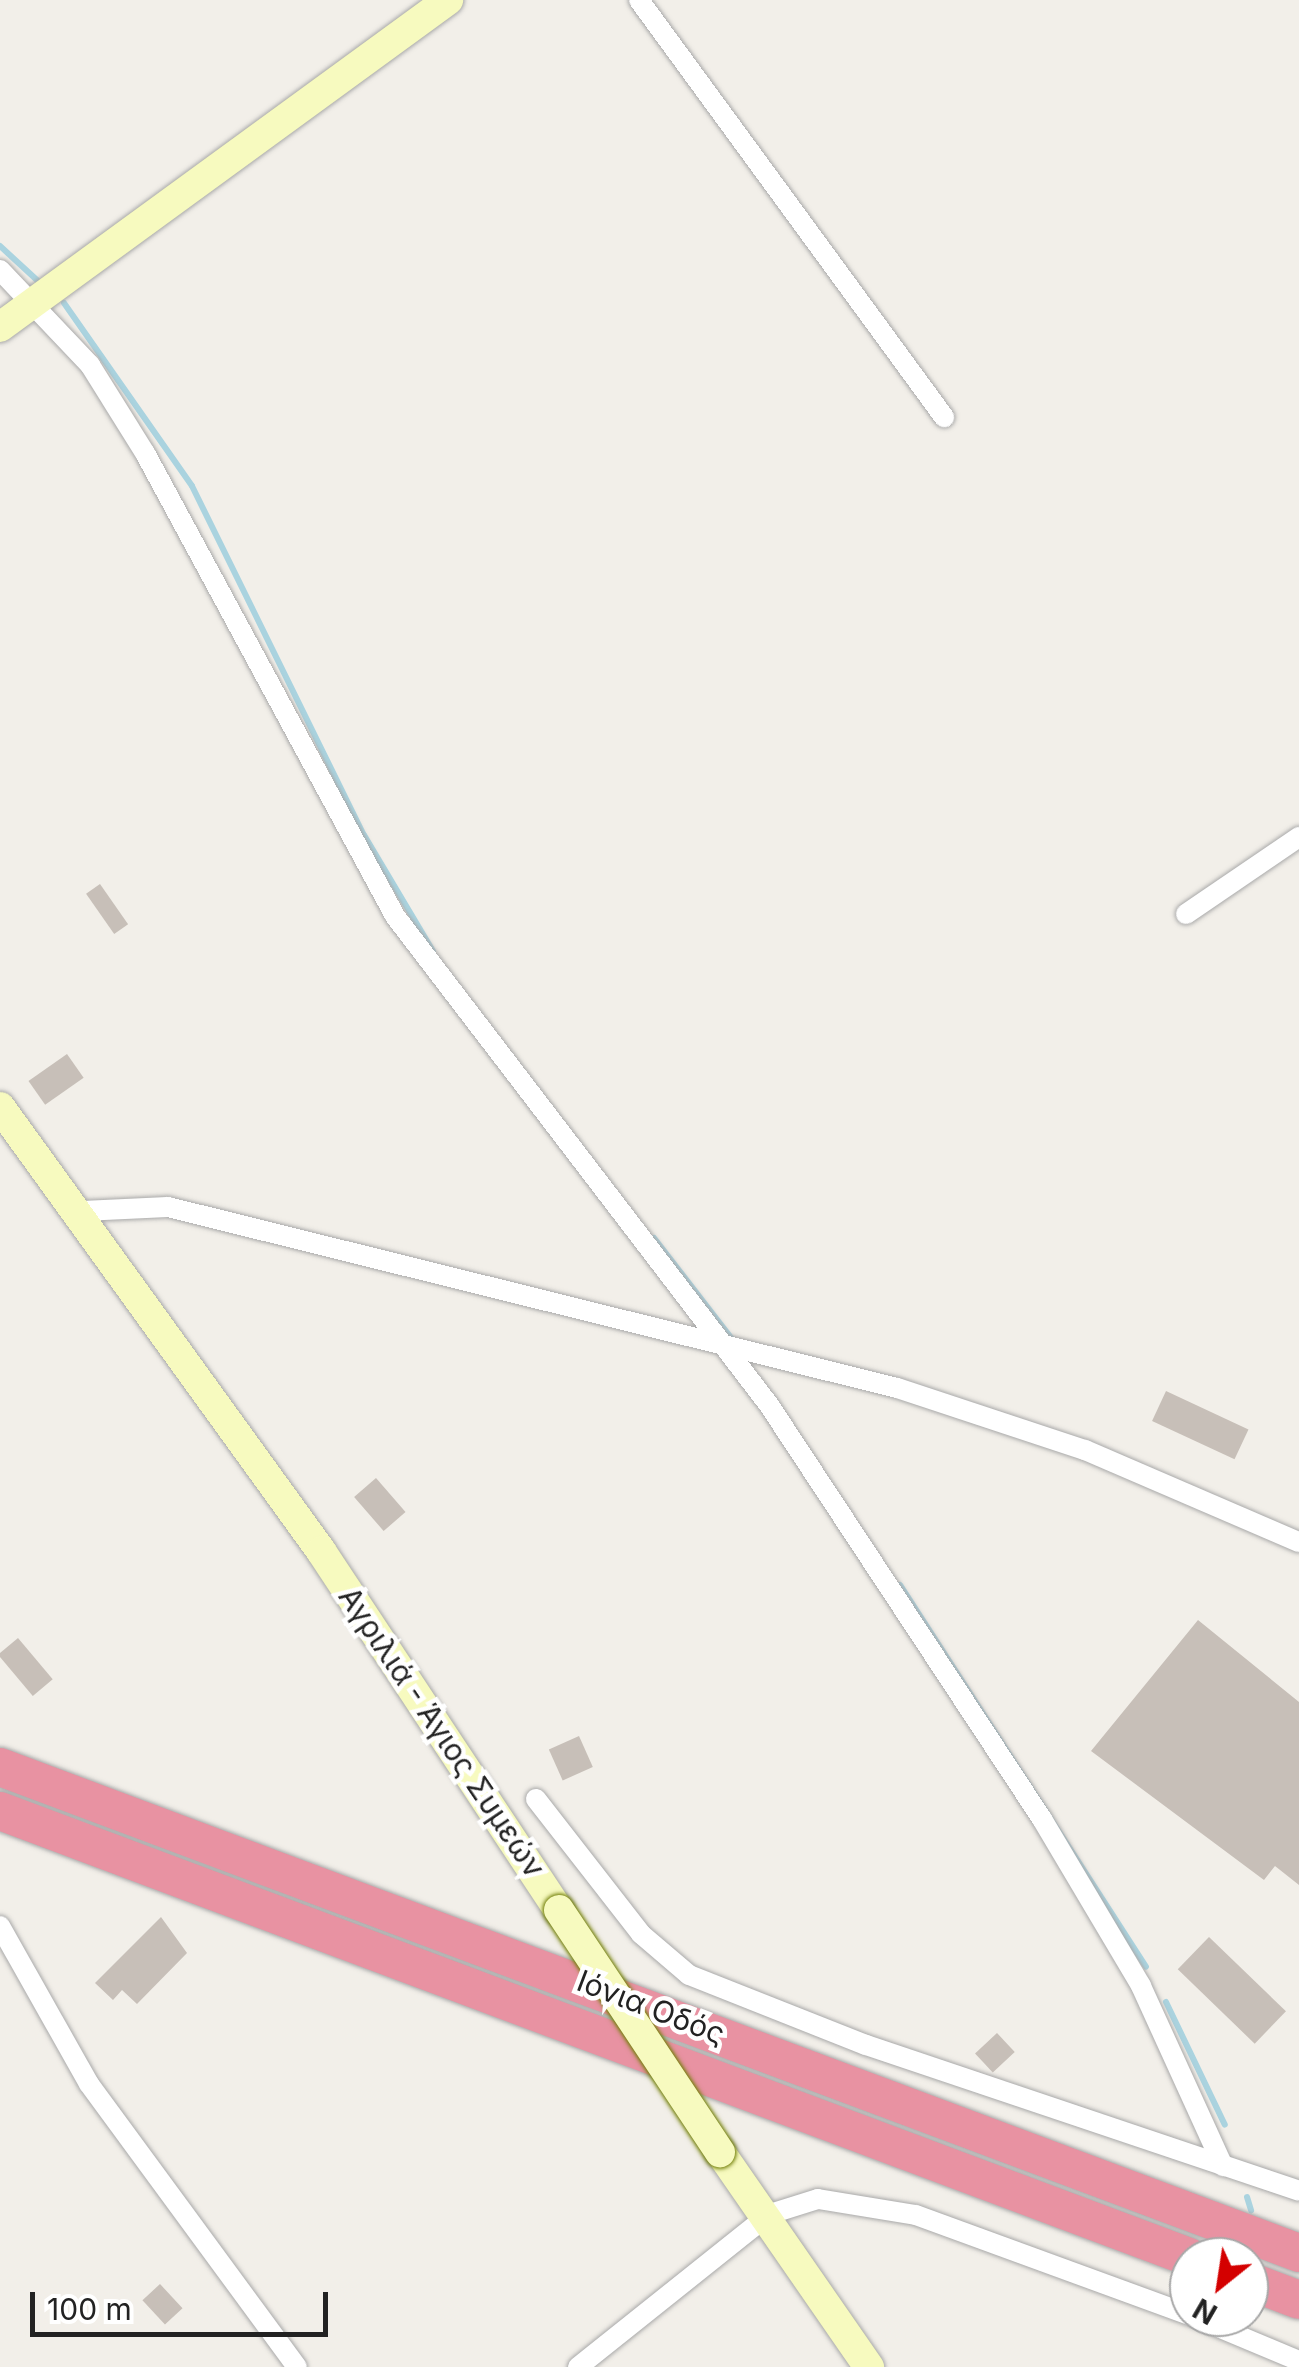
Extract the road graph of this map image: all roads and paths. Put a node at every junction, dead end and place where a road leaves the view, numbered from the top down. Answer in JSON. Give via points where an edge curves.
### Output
{"nodes":[{"id":1,"x":448,"y":0,"type":"edge"},
{"id":2,"x":639,"y":0,"type":"edge"},
{"id":3,"x":0,"y":270,"type":"edge"},
{"id":4,"x":34,"y":301,"type":"junction"},
{"id":5,"x":0,"y":327,"type":"edge"},
{"id":6,"x":944,"y":417,"type":"dead end"},
{"id":7,"x":1299,"y":837,"type":"edge"},
{"id":8,"x":1186,"y":914,"type":"dead end"},
{"id":9,"x":0,"y":1108,"type":"edge"},
{"id":10,"x":82,"y":1211,"type":"junction"},
{"id":11,"x":722,"y":1344,"type":"junction"},
{"id":12,"x":1299,"y":1542,"type":"edge"},
{"id":13,"x":0,"y":1767,"type":"edge"},
{"id":14,"x":536,"y":1800,"type":"dead end"},
{"id":15,"x":0,"y":1812,"type":"edge"},
{"id":16,"x":0,"y":1926,"type":"edge"},
{"id":17,"x":1224,"y":2166,"type":"junction"},
{"id":18,"x":1299,"y":2191,"type":"edge"},
{"id":19,"x":770,"y":2214,"type":"junction"},
{"id":20,"x":1169,"y":2250,"type":"edge"},
{"id":21,"x":1299,"y":2253,"type":"edge"},
{"id":22,"x":1269,"y":2288,"type":"edge"},
{"id":23,"x":1299,"y":2300,"type":"edge"},
{"id":24,"x":1169,"y":2308,"type":"edge"},
{"id":25,"x":1239,"y":2337,"type":"edge"},
{"id":26,"x":1292,"y":2361,"type":"edge"},
{"id":27,"x":297,"y":2367,"type":"edge"},
{"id":28,"x":578,"y":2367,"type":"edge"},
{"id":29,"x":869,"y":2367,"type":"edge"}],
"edges":[{"from":1,"to":4,"type":"main road"},
{"from":2,"to":6,"type":"street"},
{"from":3,"to":4,"type":"street"},
{"from":4,"to":5,"type":"main road"},
{"from":4,"to":11,"type":"street","via":[[90,365],[145,454],[396,916]]},
{"from":7,"to":8,"type":"street"},
{"from":9,"to":10,"type":"main road","name":"Αγριλιά - Άγιος Συμεών"},
{"from":10,"to":11,"type":"street","via":[[168,1207]]},
{"from":10,"to":19,"type":"main road","name":"Αγριλιά - Άγιος Συμεών","bridge":true,"via":[[720,2152]]},
{"from":11,"to":12,"type":"street","via":[[1027,1429]]},
{"from":11,"to":17,"type":"street","via":[[1092,1896]]},
{"from":13,"to":21,"type":"highway","name":"Ιόνια Οδός"},
{"from":14,"to":17,"type":"street","via":[[642,1934],[688,1975]]},
{"from":15,"to":20,"type":"highway","name":"Ιόνια Οδός"},
{"from":16,"to":27,"type":"street","via":[[89,2084]]},
{"from":17,"to":18,"type":"street"},
{"from":19,"to":24,"type":"street","via":[[797,2202],[854,2199]]},
{"from":19,"to":28,"type":"street"},
{"from":19,"to":29,"type":"main road","name":"Αγριλιά - Άγιος Συμεών"},
{"from":22,"to":23,"type":"highway"},
{"from":25,"to":26,"type":"street"}]}
